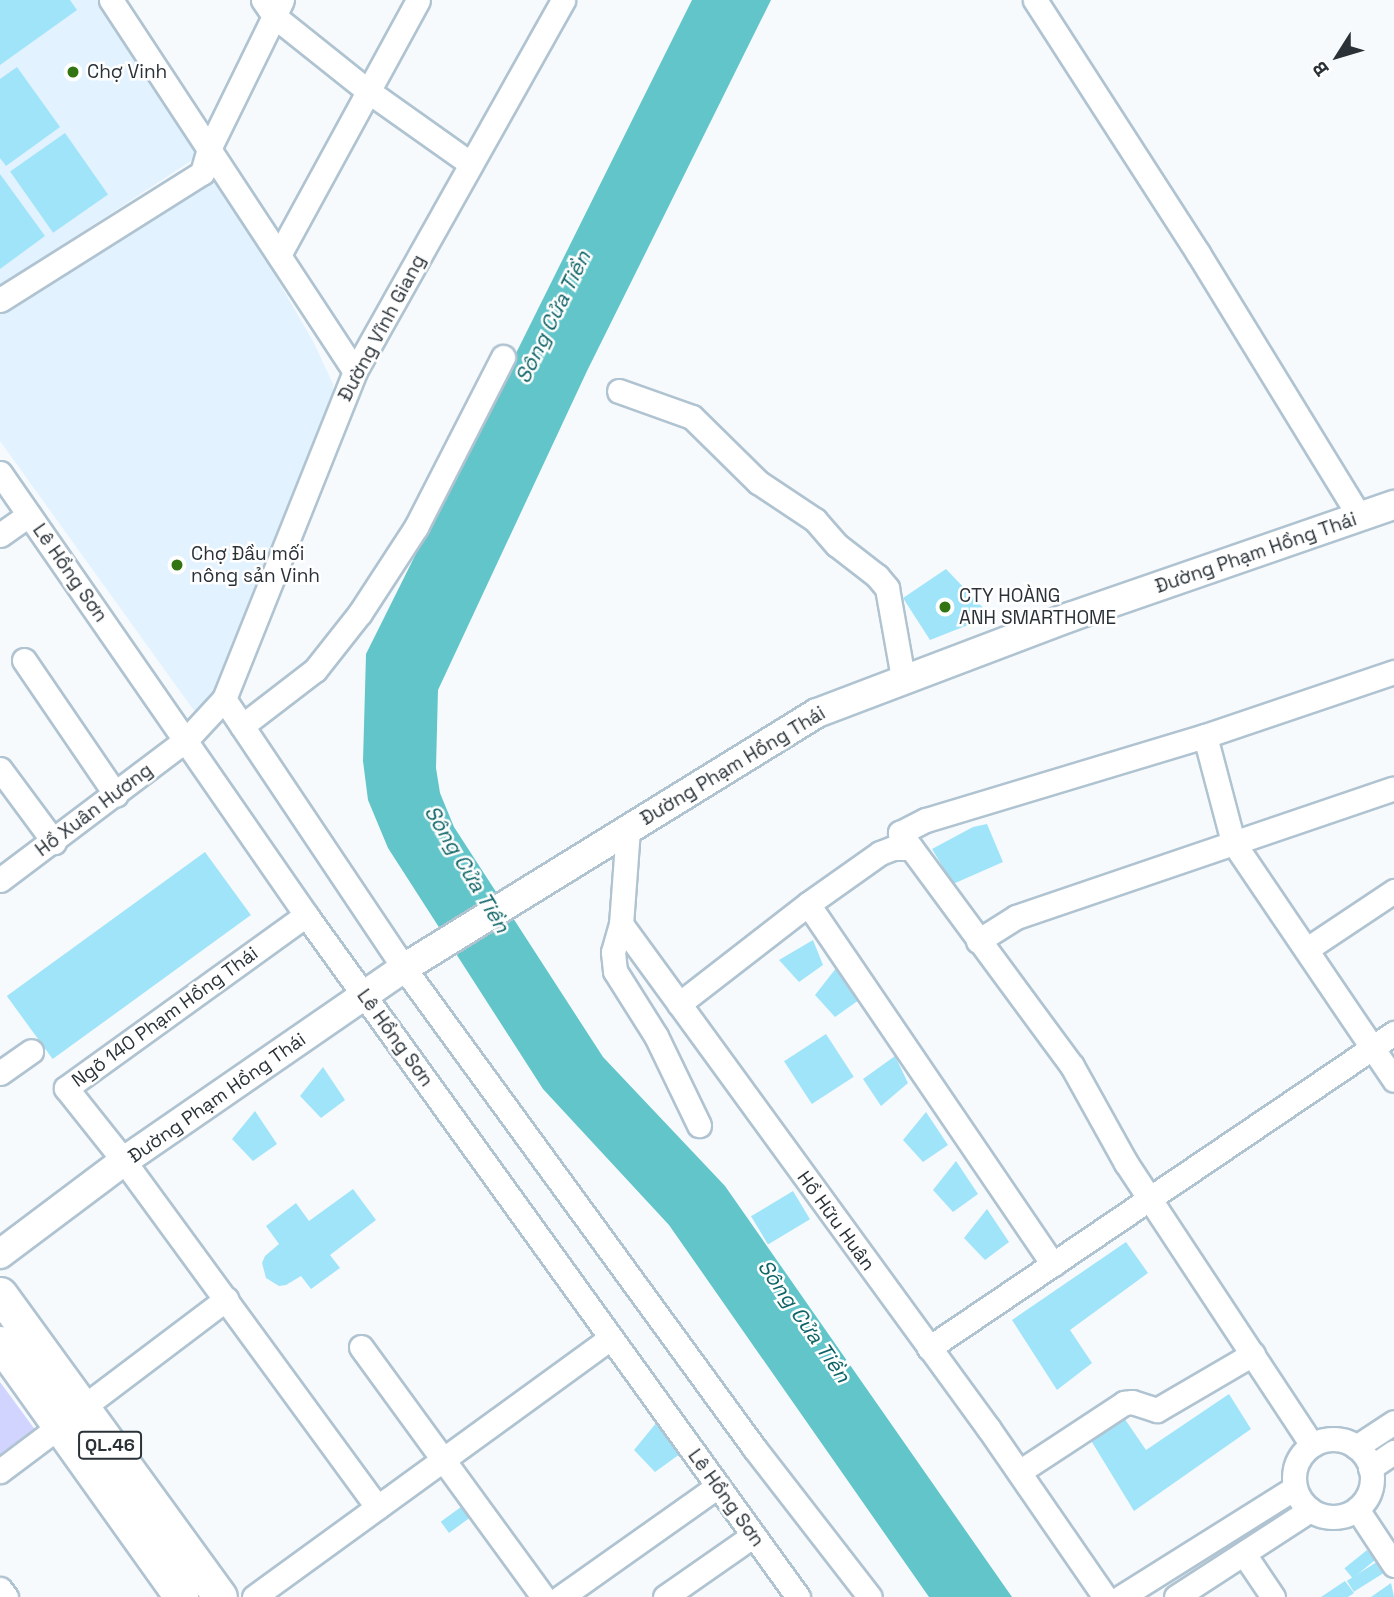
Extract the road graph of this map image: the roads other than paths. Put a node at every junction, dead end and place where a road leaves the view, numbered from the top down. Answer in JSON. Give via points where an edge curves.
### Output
{"nodes":[{"id":1,"x":111,"y":0,"type":"edge"},
{"id":2,"x":418,"y":0,"type":"edge"},
{"id":3,"x":563,"y":0,"type":"edge"},
{"id":4,"x":1035,"y":0,"type":"edge"},
{"id":5,"x":273,"y":5,"type":"edge"},
{"id":6,"x":368,"y":91,"type":"junction"},
{"id":7,"x":209,"y":149,"type":"junction"},
{"id":8,"x":471,"y":164,"type":"junction"},
{"id":9,"x":279,"y":255,"type":"junction"},
{"id":10,"x":0,"y":300,"type":"edge"},
{"id":11,"x":503,"y":357,"type":"dead end"},
{"id":12,"x":355,"y":371,"type":"junction"},
{"id":13,"x":619,"y":391,"type":"dead end"},
{"id":14,"x":0,"y":473,"type":"edge"},
{"id":15,"x":1394,"y":505,"type":"edge"},
{"id":16,"x":29,"y":515,"type":"junction"},
{"id":17,"x":1360,"y":517,"type":"junction"},
{"id":18,"x":0,"y":535,"type":"edge"},
{"id":19,"x":24,"y":660,"type":"dead end"},
{"id":20,"x":1394,"y":672,"type":"edge"},
{"id":21,"x":903,"y":678,"type":"junction"},
{"id":22,"x":224,"y":699,"type":"junction"},
{"id":23,"x":242,"y":726,"type":"junction"},
{"id":24,"x":1205,"y":736,"type":"junction"},
{"id":25,"x":187,"y":739,"type":"junction"},
{"id":26,"x":0,"y":769,"type":"edge"},
{"id":27,"x":1394,"y":788,"type":"edge"},
{"id":28,"x":116,"y":795,"type":"junction"},
{"id":29,"x":628,"y":829,"type":"junction"},
{"id":30,"x":54,"y":842,"type":"junction"},
{"id":31,"x":1233,"y":842,"type":"junction"},
{"id":32,"x":911,"y":848,"type":"junction"},
{"id":33,"x":0,"y":880,"type":"edge"},
{"id":34,"x":1394,"y":891,"type":"edge"},
{"id":35,"x":808,"y":904,"type":"junction"},
{"id":36,"x":306,"y":915,"type":"junction"},
{"id":37,"x":621,"y":924,"type":"junction"},
{"id":38,"x":978,"y":941,"type":"junction"},
{"id":39,"x":1307,"y":949,"type":"junction"},
{"id":40,"x":404,"y":968,"type":"junction"},
{"id":41,"x":365,"y":996,"type":"junction"},
{"id":42,"x":679,"y":1004,"type":"junction"},
{"id":43,"x":1394,"y":1033,"type":"edge"},
{"id":44,"x":1371,"y":1048,"type":"junction"},
{"id":45,"x":31,"y":1051,"type":"dead end"},
{"id":46,"x":0,"y":1073,"type":"edge"},
{"id":47,"x":1394,"y":1080,"type":"edge"},
{"id":48,"x":699,"y":1125,"type":"dead end"},
{"id":49,"x":124,"y":1161,"type":"junction"},
{"id":50,"x":1150,"y":1198,"type":"junction"},
{"id":51,"x":0,"y":1254,"type":"edge"},
{"id":52,"x":1053,"y":1265,"type":"junction"},
{"id":53,"x":0,"y":1294,"type":"edge"},
{"id":54,"x":226,"y":1299,"type":"junction"},
{"id":55,"x":611,"y":1338,"type":"junction"},
{"id":56,"x":0,"y":1343,"type":"edge"},
{"id":57,"x":361,"y":1347,"type":"dead end"},
{"id":58,"x":929,"y":1348,"type":"junction"},
{"id":59,"x":1253,"y":1354,"type":"junction"},
{"id":60,"x":71,"y":1417,"type":"junction"},
{"id":61,"x":1394,"y":1422,"type":"edge"},
{"id":62,"x":1312,"y":1445,"type":"junction"},
{"id":63,"x":1356,"y":1447,"type":"junction"},
{"id":64,"x":1394,"y":1452,"type":"edge"},
{"id":65,"x":443,"y":1459,"type":"junction"},
{"id":66,"x":1370,"y":1468,"type":"junction"},
{"id":67,"x":0,"y":1471,"type":"edge"},
{"id":68,"x":1019,"y":1472,"type":"junction"},
{"id":69,"x":718,"y":1486,"type":"junction"},
{"id":70,"x":1295,"y":1488,"type":"junction"},
{"id":71,"x":377,"y":1507,"type":"junction"},
{"id":72,"x":1357,"y":1508,"type":"junction"},
{"id":73,"x":1310,"y":1510,"type":"junction"},
{"id":74,"x":754,"y":1535,"type":"junction"},
{"id":75,"x":1244,"y":1554,"type":"junction"},
{"id":76,"x":1394,"y":1565,"type":"edge"},
{"id":77,"x":0,"y":1589,"type":"edge"},
{"id":78,"x":788,"y":1593,"type":"edge"},
{"id":79,"x":6,"y":1597,"type":"edge"},
{"id":80,"x":181,"y":1597,"type":"edge"},
{"id":81,"x":220,"y":1597,"type":"edge"},
{"id":82,"x":254,"y":1597,"type":"edge"},
{"id":83,"x":543,"y":1597,"type":"edge"},
{"id":84,"x":561,"y":1597,"type":"edge"},
{"id":85,"x":665,"y":1597,"type":"edge"},
{"id":86,"x":870,"y":1597,"type":"edge"},
{"id":87,"x":1105,"y":1597,"type":"edge"},
{"id":88,"x":1121,"y":1597,"type":"edge"},
{"id":89,"x":1176,"y":1597,"type":"edge"},
{"id":90,"x":1273,"y":1597,"type":"edge"}],
"edges":[{"from":1,"to":7,"type":"street"},
{"from":2,"to":6,"type":"street"},
{"from":3,"to":8,"type":"street","name":"Đường Vĩnh Giang"},
{"from":4,"to":17,"type":"street"},
{"from":5,"to":6,"type":"street"},
{"from":5,"to":7,"type":"street"},
{"from":6,"to":8,"type":"street"},
{"from":6,"to":9,"type":"street"},
{"from":7,"to":9,"type":"street"},
{"from":7,"to":10,"type":"street","via":[[204,170],[192,181]]},
{"from":8,"to":12,"type":"street","name":"Đường Vĩnh Giang"},
{"from":9,"to":12,"type":"street"},
{"from":11,"to":23,"type":"street","via":[[416,527],[360,613],[315,670]]},
{"from":12,"to":22,"type":"street","name":"Đường Vĩnh Giang"},
{"from":13,"to":21,"type":"street","via":[[692,417],[758,482],[815,520],[837,545],[877,576],[887,588]]},
{"from":14,"to":16,"type":"street","name":"Lê Hồng Sơn"},
{"from":15,"to":17,"type":"main road","name":"Đường Phạm Hồng Thái"},
{"from":16,"to":18,"type":"street"},
{"from":16,"to":25,"type":"street","name":"Lê Hồng Sơn"},
{"from":17,"to":21,"type":"main road","name":"Đường Phạm Hồng Thái"},
{"from":19,"to":28,"type":"street"},
{"from":20,"to":24,"type":"street"},
{"from":21,"to":29,"type":"main road","name":"Đường Phạm Hồng Thái","via":[[817,713]]},
{"from":22,"to":23,"type":"street"},
{"from":22,"to":25,"type":"street","name":"Đường Vĩnh Giang"},
{"from":23,"to":40,"type":"street"},
{"from":24,"to":31,"type":"street"},
{"from":24,"to":32,"type":"street","via":[[926,820],[900,833]]},
{"from":25,"to":28,"type":"street","name":"Hồ Xuân Hương"},
{"from":25,"to":36,"type":"street","name":"Lê Hồng Sơn"},
{"from":26,"to":30,"type":"street"},
{"from":27,"to":31,"type":"street"},
{"from":28,"to":30,"type":"street","name":"Hồ Xuân Hương"},
{"from":29,"to":37,"type":"street"},
{"from":29,"to":40,"type":"main road","name":"Đường Phạm Hồng Thái"},
{"from":30,"to":33,"type":"street","name":"Hồ Xuân Hương"},
{"from":31,"to":38,"type":"street","via":[[1016,918]]},
{"from":31,"to":39,"type":"street"},
{"from":32,"to":35,"type":"street","via":[[880,853]]},
{"from":32,"to":38,"type":"street"},
{"from":34,"to":39,"type":"street"},
{"from":35,"to":42,"type":"street"},
{"from":35,"to":52,"type":"street"},
{"from":36,"to":41,"type":"street","name":"Lê Hồng Sơn"},
{"from":36,"to":49,"type":"street","name":"Ngõ 140 Phạm Hồng Thái","via":[[65,1088]]},
{"from":37,"to":42,"type":"street","name":"Hồ Hữu Huân"},
{"from":37,"to":48,"type":"street","via":[[613,952],[615,971],[656,1036]]},
{"from":38,"to":50,"type":"street","via":[[1072,1066]]},
{"from":39,"to":44,"type":"street"},
{"from":40,"to":41,"type":"main road","name":"Đường Phạm Hồng Thái"},
{"from":40,"to":86,"type":"street","via":[[755,1449]]},
{"from":41,"to":49,"type":"main road","name":"Đường Phạm Hồng Thái"},
{"from":41,"to":55,"type":"street","name":"Lê Hồng Sơn"},
{"from":42,"to":58,"type":"street","name":"Hồ Hữu Huân"},
{"from":43,"to":44,"type":"street"},
{"from":44,"to":47,"type":"street"},
{"from":44,"to":50,"type":"street"},
{"from":45,"to":46,"type":"street"},
{"from":49,"to":51,"type":"main road","name":"Đường Phạm Hồng Thái"},
{"from":49,"to":54,"type":"street"},
{"from":50,"to":52,"type":"street"},
{"from":50,"to":59,"type":"street"},
{"from":52,"to":58,"type":"street"},
{"from":53,"to":60,"type":"highway","number":"QL.46"},
{"from":54,"to":60,"type":"street"},
{"from":54,"to":71,"type":"street"},
{"from":55,"to":65,"type":"street"},
{"from":55,"to":69,"type":"street","name":"Lê Hồng Sơn"},
{"from":56,"to":60,"type":"highway","number":"QL.46"},
{"from":57,"to":65,"type":"street"},
{"from":58,"to":68,"type":"street","name":"Hồ Hữu Huân"},
{"from":59,"to":62,"type":"street"},
{"from":59,"to":68,"type":"street","via":[[1157,1410],[1124,1403]]},
{"from":60,"to":67,"type":"street"},
{"from":60,"to":80,"type":"highway","number":"QL.46"},
{"from":60,"to":81,"type":"highway","number":"QL.46"},
{"from":61,"to":63,"type":"street"},
{"from":62,"to":63,"type":"street","via":[[1334,1439]]},
{"from":62,"to":70,"type":"street","via":[[1298,1459]]},
{"from":63,"to":66,"type":"street"},
{"from":64,"to":66,"type":"street"},
{"from":65,"to":71,"type":"street"},
{"from":65,"to":83,"type":"street"},
{"from":66,"to":72,"type":"street","via":[[1369,1490]]},
{"from":68,"to":87,"type":"street","name":"Hồ Hữu Huân"},
{"from":69,"to":74,"type":"street","name":"Lê Hồng Sơn"},
{"from":69,"to":84,"type":"street"},
{"from":70,"to":73,"type":"street"},
{"from":70,"to":88,"type":"street"},
{"from":71,"to":82,"type":"street"},
{"from":72,"to":73,"type":"street","via":[[1338,1517]]},
{"from":72,"to":76,"type":"street"},
{"from":73,"to":75,"type":"street"},
{"from":74,"to":78,"type":"street","name":"Lê Hồng Sơn"},
{"from":74,"to":85,"type":"street"},
{"from":75,"to":89,"type":"street"},
{"from":75,"to":90,"type":"street"},
{"from":77,"to":79,"type":"street"}]}
